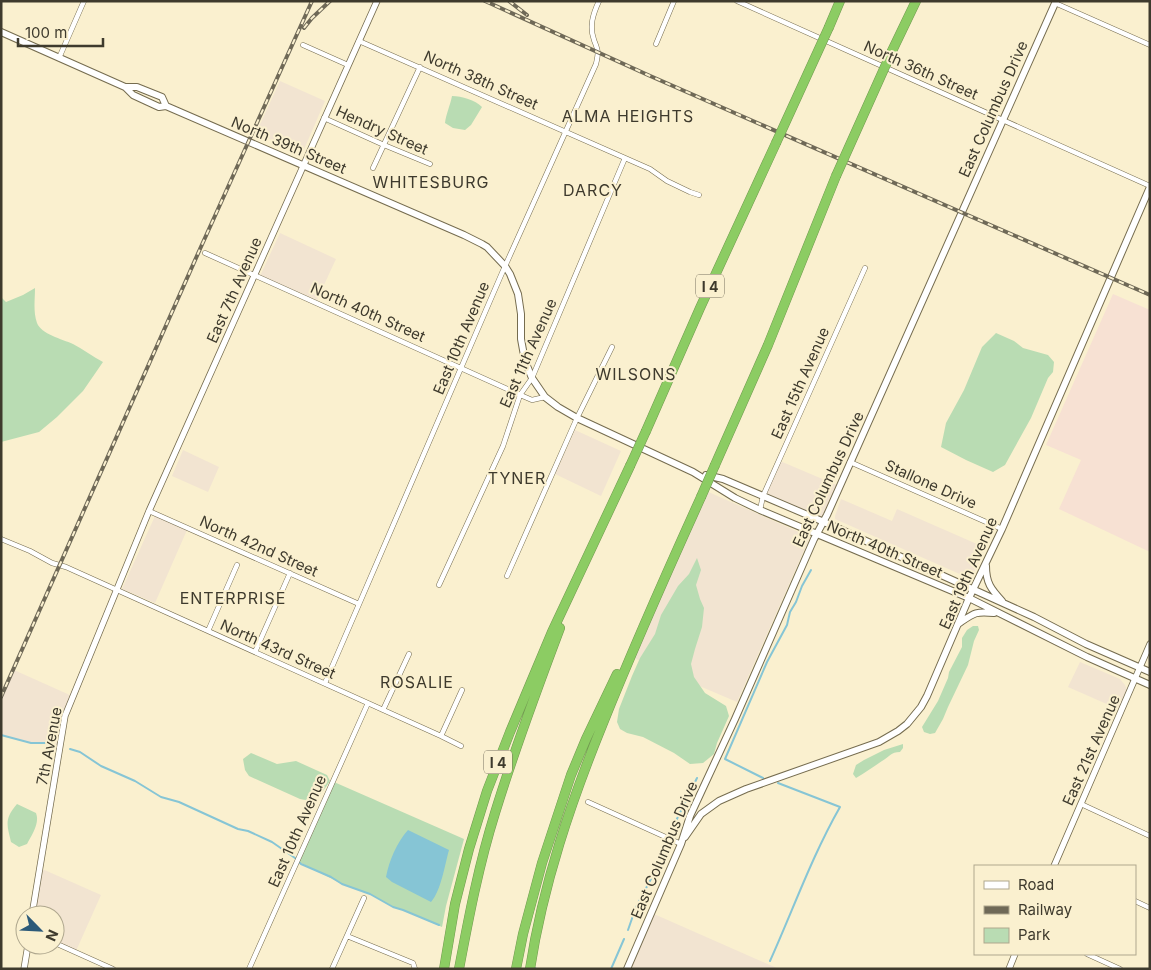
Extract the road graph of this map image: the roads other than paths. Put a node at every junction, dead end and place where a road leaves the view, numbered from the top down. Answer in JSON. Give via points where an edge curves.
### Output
{"nodes":[{"id":1,"x":84,"y":1,"type":"edge"},
{"id":2,"x":377,"y":1,"type":"edge"},
{"id":3,"x":599,"y":1,"type":"edge"},
{"id":4,"x":674,"y":1,"type":"edge"},
{"id":5,"x":737,"y":1,"type":"edge"},
{"id":6,"x":840,"y":1,"type":"edge"},
{"id":7,"x":912,"y":1,"type":"edge"},
{"id":8,"x":916,"y":1,"type":"edge"},
{"id":9,"x":1055,"y":2,"type":"edge"},
{"id":10,"x":747,"y":3,"type":"edge"},
{"id":11,"x":1,"y":32,"type":"edge"},
{"id":12,"x":359,"y":41,"type":"junction"},
{"id":13,"x":656,"y":44,"type":"dead end"},
{"id":14,"x":303,"y":45,"type":"dead end"},
{"id":15,"x":1150,"y":45,"type":"edge"},
{"id":16,"x":892,"y":51,"type":"junction"},
{"id":17,"x":59,"y":58,"type":"junction"},
{"id":18,"x":348,"y":65,"type":"junction"},
{"id":19,"x":420,"y":67,"type":"junction"},
{"id":20,"x":324,"y":118,"type":"junction"},
{"id":21,"x":1002,"y":120,"type":"junction"},
{"id":22,"x":566,"y":131,"type":"junction"},
{"id":23,"x":384,"y":145,"type":"junction"},
{"id":24,"x":625,"y":158,"type":"junction"},
{"id":25,"x":430,"y":164,"type":"dead end"},
{"id":26,"x":303,"y":165,"type":"junction"},
{"id":27,"x":373,"y":168,"type":"dead end"},
{"id":28,"x":1150,"y":187,"type":"edge"},
{"id":29,"x":699,"y":195,"type":"dead end"},
{"id":30,"x":205,"y":253,"type":"dead end"},
{"id":31,"x":505,"y":266,"type":"junction"},
{"id":32,"x":865,"y":268,"type":"dead end"},
{"id":33,"x":254,"y":274,"type":"junction"},
{"id":34,"x":612,"y":347,"type":"dead end"},
{"id":35,"x":462,"y":368,"type":"junction"},
{"id":36,"x":532,"y":378,"type":"junction"},
{"id":37,"x":520,"y":395,"type":"junction"},
{"id":38,"x":545,"y":397,"type":"junction"},
{"id":39,"x":577,"y":418,"type":"junction"},
{"id":40,"x":850,"y":462,"type":"junction"},
{"id":41,"x":693,"y":472,"type":"junction"},
{"id":42,"x":763,"y":496,"type":"junction"},
{"id":43,"x":760,"y":510,"type":"junction"},
{"id":44,"x":149,"y":511,"type":"junction"},
{"id":45,"x":824,"y":522,"type":"junction"},
{"id":46,"x":1002,"y":529,"type":"junction"},
{"id":47,"x":817,"y":534,"type":"junction"},
{"id":48,"x":1,"y":539,"type":"edge"},
{"id":49,"x":986,"y":562,"type":"junction"},
{"id":50,"x":237,"y":565,"type":"dead end"},
{"id":51,"x":583,"y":566,"type":"junction"},
{"id":52,"x":290,"y":573,"type":"junction"},
{"id":53,"x":507,"y":576,"type":"dead end"},
{"id":54,"x":439,"y":585,"type":"dead end"},
{"id":55,"x":117,"y":590,"type":"junction"},
{"id":56,"x":973,"y":590,"type":"junction"},
{"id":57,"x":969,"y":598,"type":"junction"},
{"id":58,"x":359,"y":604,"type":"junction"},
{"id":59,"x":1004,"y":604,"type":"junction"},
{"id":60,"x":650,"y":609,"type":"junction"},
{"id":61,"x":1001,"y":614,"type":"junction"},
{"id":62,"x":957,"y":625,"type":"junction"},
{"id":63,"x":208,"y":631,"type":"junction"},
{"id":64,"x":1150,"y":644,"type":"edge"},
{"id":65,"x":255,"y":652,"type":"junction"},
{"id":66,"x":409,"y":654,"type":"dead end"},
{"id":67,"x":1139,"y":668,"type":"junction"},
{"id":68,"x":1150,"y":672,"type":"edge"},
{"id":69,"x":1136,"y":679,"type":"junction"},
{"id":70,"x":325,"y":683,"type":"junction"},
{"id":71,"x":1150,"y":685,"type":"edge"},
{"id":72,"x":462,"y":690,"type":"dead end"},
{"id":73,"x":368,"y":703,"type":"junction"},
{"id":74,"x":383,"y":710,"type":"junction"},
{"id":75,"x":441,"y":736,"type":"junction"},
{"id":76,"x":461,"y":746,"type":"dead end"},
{"id":77,"x":702,"y":792,"type":"junction"},
{"id":78,"x":588,"y":802,"type":"dead end"},
{"id":79,"x":1080,"y":804,"type":"junction"},
{"id":80,"x":712,"y":805,"type":"junction"},
{"id":81,"x":1150,"y":836,"type":"edge"},
{"id":82,"x":681,"y":844,"type":"junction"},
{"id":83,"x":1055,"y":865,"type":"edge"},
{"id":84,"x":364,"y":898,"type":"dead end"},
{"id":85,"x":1136,"y":901,"type":"edge"},
{"id":86,"x":34,"y":905,"type":"edge"},
{"id":87,"x":1150,"y":908,"type":"edge"},
{"id":88,"x":347,"y":936,"type":"junction"},
{"id":89,"x":65,"y":948,"type":"edge"},
{"id":90,"x":26,"y":955,"type":"edge"},
{"id":91,"x":1015,"y":955,"type":"edge"},
{"id":92,"x":1089,"y":955,"type":"edge"},
{"id":93,"x":24,"y":969,"type":"edge"},
{"id":94,"x":112,"y":969,"type":"edge"},
{"id":95,"x":249,"y":969,"type":"edge"},
{"id":96,"x":332,"y":969,"type":"edge"},
{"id":97,"x":415,"y":969,"type":"edge"},
{"id":98,"x":444,"y":969,"type":"edge"},
{"id":99,"x":459,"y":969,"type":"edge"},
{"id":100,"x":516,"y":969,"type":"edge"},
{"id":101,"x":530,"y":969,"type":"edge"},
{"id":102,"x":627,"y":969,"type":"edge"},
{"id":103,"x":1009,"y":969,"type":"edge"},
{"id":104,"x":1120,"y":969,"type":"edge"}],
"edges":[{"from":1,"to":17,"type":"street"},
{"from":2,"to":12,"type":"street","name":"East 7th Avenue"},
{"from":3,"to":22,"type":"street","name":"East 10th Avenue","via":[[592,22],[598,51],[596,64]]},
{"from":4,"to":13,"type":"street"},
{"from":5,"to":10,"type":"street","name":"North 36th Street"},
{"from":6,"to":51,"type":"highway","number":"I 4","bridge":true},
{"from":7,"to":16,"type":"highway"},
{"from":8,"to":16,"type":"highway"},
{"from":9,"to":15,"type":"street"},
{"from":9,"to":21,"type":"main road","name":"East Columbus Drive"},
{"from":10,"to":21,"type":"street","name":"North 36th Street"},
{"from":11,"to":17,"type":"main road","name":"North 39th Street"},
{"from":12,"to":18,"type":"street","name":"East 7th Avenue"},
{"from":12,"to":19,"type":"street","name":"North 38th Street"},
{"from":14,"to":18,"type":"street"},
{"from":16,"to":60,"type":"highway","bridge":true,"via":[[836,176],[768,346]]},
{"from":17,"to":26,"type":"main road","name":"North 39th Street","via":[[125,87],[138,87],[162,97],[166,106]]},
{"from":18,"to":20,"type":"street","name":"East 7th Avenue"},
{"from":19,"to":22,"type":"street","name":"North 38th Street"},
{"from":19,"to":23,"type":"street"},
{"from":20,"to":23,"type":"street","name":"Hendry Street"},
{"from":20,"to":26,"type":"street","name":"East 7th Avenue"},
{"from":21,"to":28,"type":"street","name":"North 36th Street"},
{"from":21,"to":40,"type":"main road","name":"East Columbus Drive"},
{"from":22,"to":24,"type":"street","name":"North 38th Street"},
{"from":22,"to":31,"type":"street","name":"East 10th Avenue"},
{"from":23,"to":25,"type":"street","name":"Hendry Street"},
{"from":23,"to":27,"type":"street"},
{"from":24,"to":29,"type":"street","name":"North 38th Street"},
{"from":24,"to":36,"type":"street","name":"East 11th Avenue"},
{"from":26,"to":31,"type":"main road","name":"North 39th Street","via":[[476,240]]},
{"from":26,"to":33,"type":"street","name":"East 7th Avenue"},
{"from":28,"to":46,"type":"main road","name":"East 19th Avenue"},
{"from":30,"to":33,"type":"street","name":"North 40th Street"},
{"from":31,"to":35,"type":"street","name":"East 10th Avenue"},
{"from":31,"to":36,"type":"main road","name":"North 40th Street","via":[[518,294],[521,339]]},
{"from":32,"to":42,"type":"street","name":"East 15th Avenue"},
{"from":33,"to":35,"type":"street","name":"North 40th Street"},
{"from":33,"to":44,"type":"street","name":"East 7th Avenue"},
{"from":34,"to":39,"type":"street"},
{"from":35,"to":37,"type":"street","name":"North 40th Street"},
{"from":35,"to":58,"type":"street","name":"East 10th Avenue"},
{"from":36,"to":37,"type":"street","name":"East 11th Avenue"},
{"from":36,"to":38,"type":"main road","name":"North 40th Street"},
{"from":37,"to":38,"type":"street","name":"North 40th Street","via":[[532,400]]},
{"from":37,"to":54,"type":"street","name":"East 11th Avenue","via":[[502,446]]},
{"from":38,"to":39,"type":"main road","name":"North 40th Street"},
{"from":39,"to":41,"type":"main road","name":"North 40th Street"},
{"from":39,"to":53,"type":"street"},
{"from":40,"to":45,"type":"main road","name":"East Columbus Drive"},
{"from":40,"to":46,"type":"street","name":"Stallone Drive"},
{"from":41,"to":42,"type":"main road","name":"North 40th Street","via":[[723,479]]},
{"from":41,"to":43,"type":"main road","name":"North 40th Street"},
{"from":42,"to":43,"type":"street","name":"East 15th Avenue"},
{"from":42,"to":45,"type":"main road","name":"North 40th Street"},
{"from":43,"to":47,"type":"main road","name":"North 40th Street"},
{"from":44,"to":52,"type":"street","name":"North 42nd Street"},
{"from":44,"to":55,"type":"street","name":"East 7th Avenue"},
{"from":45,"to":47,"type":"main road","name":"East Columbus Drive"},
{"from":45,"to":56,"type":"main road","name":"North 40th Street"},
{"from":46,"to":49,"type":"main road","name":"East 19th Avenue"},
{"from":47,"to":57,"type":"main road","name":"North 40th Street"},
{"from":47,"to":77,"type":"main road","name":"East Columbus Drive"},
{"from":48,"to":55,"type":"street","name":"North 43rd Street"},
{"from":49,"to":56,"type":"main road","name":"East 19th Avenue"},
{"from":49,"to":59,"type":"main road","via":[[989,586]]},
{"from":50,"to":63,"type":"street"},
{"from":51,"to":98,"type":"highway","number":"I 4","via":[[531,681],[487,791],[455,904]]},
{"from":51,"to":99,"type":"highway","via":[[495,813],[480,864]]},
{"from":52,"to":58,"type":"street","name":"North 42nd Street"},
{"from":52,"to":65,"type":"street"},
{"from":55,"to":63,"type":"street","name":"North 43rd Street"},
{"from":55,"to":86,"type":"street","name":"7th Avenue","via":[[65,716]]},
{"from":56,"to":57,"type":"main road","name":"East 19th Avenue"},
{"from":56,"to":59,"type":"main road","name":"North 40th Street"},
{"from":57,"to":61,"type":"main road","name":"North 40th Street"},
{"from":57,"to":62,"type":"main road","name":"East 19th Avenue"},
{"from":58,"to":70,"type":"street","name":"East 10th Avenue"},
{"from":59,"to":67,"type":"main road","name":"North 40th Street"},
{"from":60,"to":100,"type":"highway","via":[[608,691],[571,775],[542,863]]},
{"from":60,"to":101,"type":"highway","via":[[570,809],[543,903]]},
{"from":61,"to":62,"type":"main road","via":[[977,612]]},
{"from":61,"to":69,"type":"main road","name":"North 40th Street"},
{"from":62,"to":80,"type":"main road","name":"East 19th Avenue","via":[[924,702],[898,731],[879,742],[746,789]]},
{"from":63,"to":65,"type":"street","name":"North 43rd Street"},
{"from":64,"to":67,"type":"street","name":"East 21st Avenue"},
{"from":65,"to":70,"type":"street","name":"North 43rd Street"},
{"from":66,"to":74,"type":"street"},
{"from":67,"to":68,"type":"main road","name":"North 40th Street"},
{"from":67,"to":69,"type":"street","name":"East 21st Avenue"},
{"from":69,"to":71,"type":"main road","name":"North 40th Street"},
{"from":69,"to":79,"type":"street","name":"East 21st Avenue"},
{"from":70,"to":73,"type":"street","name":"North 43rd Street"},
{"from":72,"to":75,"type":"street"},
{"from":73,"to":74,"type":"street","name":"North 43rd Street"},
{"from":73,"to":95,"type":"street","name":"East 10th Avenue"},
{"from":74,"to":75,"type":"street","name":"North 43rd Street"},
{"from":75,"to":76,"type":"street","name":"North 43rd Street"},
{"from":77,"to":80,"type":"main road"},
{"from":77,"to":82,"type":"main road","name":"East Columbus Drive"},
{"from":78,"to":82,"type":"street"},
{"from":79,"to":81,"type":"street"},
{"from":79,"to":83,"type":"street","name":"East 21st Avenue"},
{"from":80,"to":82,"type":"main road","name":"East 19th Avenue","via":[[694,823]]},
{"from":82,"to":102,"type":"main road","name":"East Columbus Drive"},
{"from":84,"to":88,"type":"street"},
{"from":85,"to":87,"type":"street"},
{"from":88,"to":96,"type":"street"},
{"from":88,"to":97,"type":"street","via":[[413,963]]},
{"from":89,"to":94,"type":"street"},
{"from":90,"to":93,"type":"street"},
{"from":91,"to":103,"type":"street"},
{"from":92,"to":104,"type":"street"}]}
